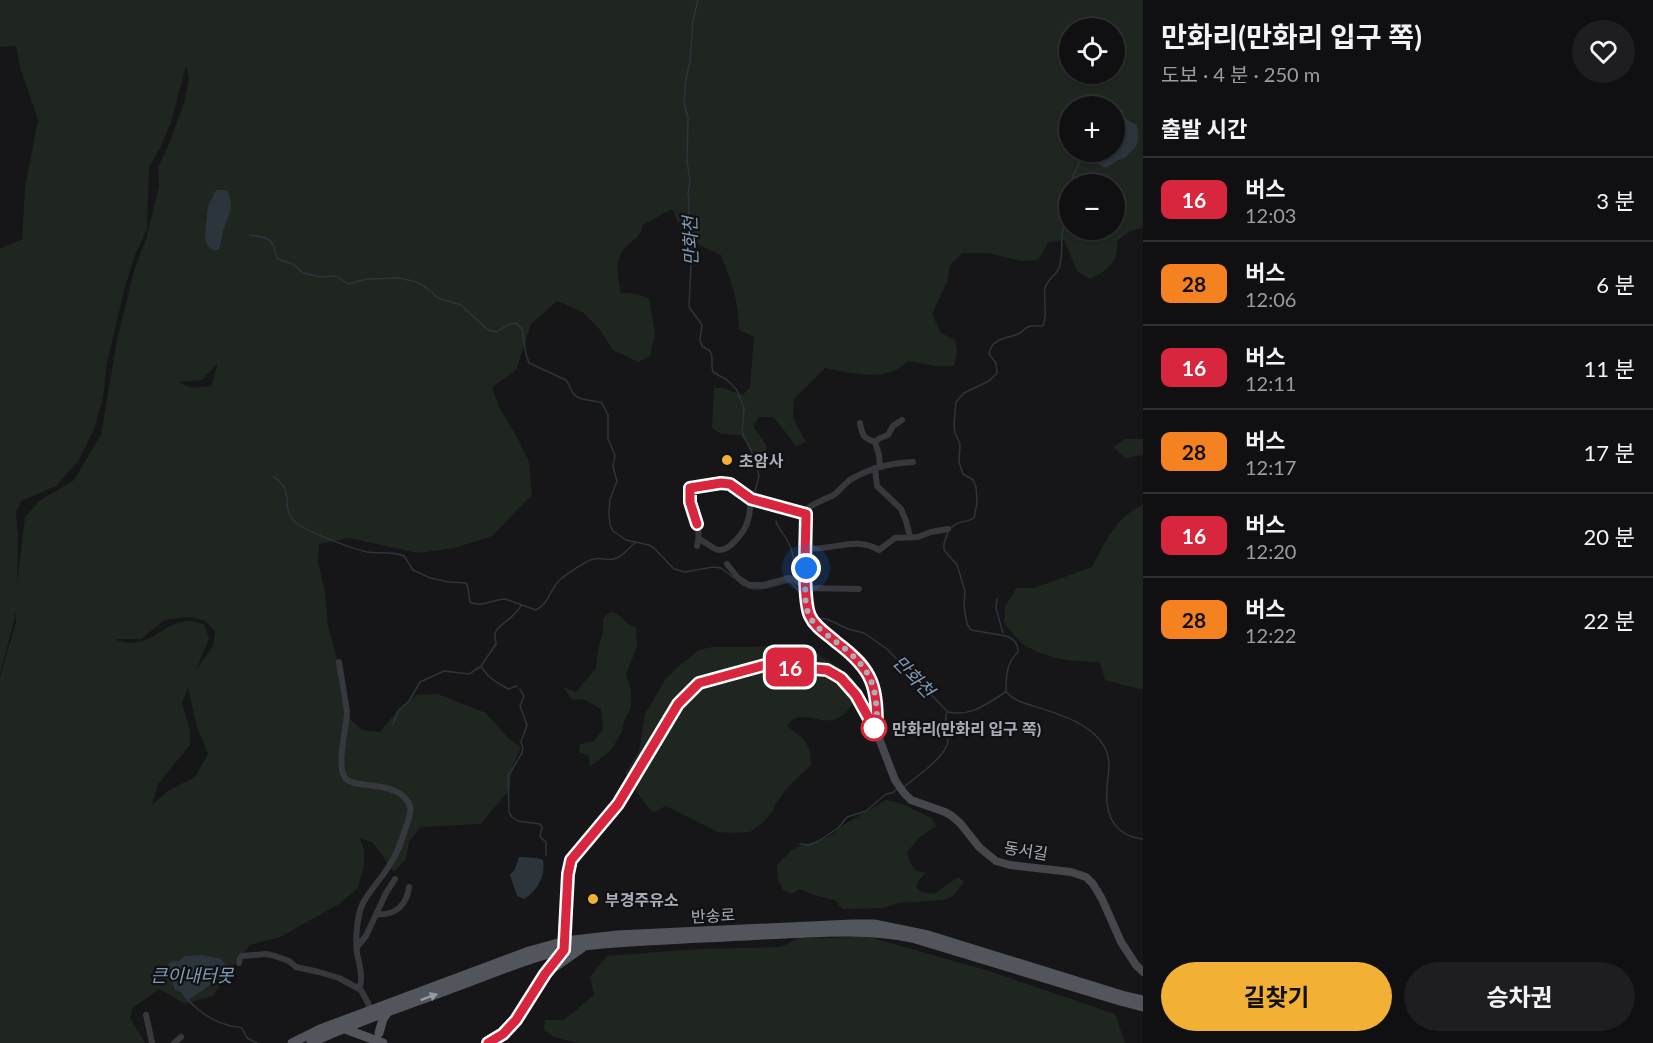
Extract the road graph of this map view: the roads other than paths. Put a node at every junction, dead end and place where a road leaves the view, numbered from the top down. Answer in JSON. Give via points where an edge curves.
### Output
{"nodes":[{"id":1,"x":902,"y":420,"type":"dead end"},
{"id":2,"x":860,"y":423,"type":"dead end"},
{"id":3,"x":875,"y":442,"type":"junction"},
{"id":4,"x":914,"y":462,"type":"dead end"},
{"id":5,"x":878,"y":468,"type":"junction"},
{"id":6,"x":751,"y":499,"type":"junction"},
{"id":7,"x":806,"y":514,"type":"junction"},
{"id":8,"x":948,"y":528,"type":"dead end"},
{"id":9,"x":910,"y":537,"type":"junction"},
{"id":10,"x":806,"y":548,"type":"junction"},
{"id":11,"x":727,"y":564,"type":"dead end"},
{"id":12,"x":806,"y":588,"type":"junction"},
{"id":13,"x":860,"y":589,"type":"dead end"},
{"id":14,"x":339,"y":662,"type":"dead end"},
{"id":15,"x":873,"y":717,"type":"junction"},
{"id":16,"x":395,"y":879,"type":"dead end"},
{"id":17,"x":410,"y":886,"type":"dead end"},
{"id":18,"x":377,"y":914,"type":"junction"},
{"id":19,"x":565,"y":945,"type":"junction"},
{"id":20,"x":585,"y":945,"type":"junction"},
{"id":21,"x":357,"y":947,"type":"junction"},
{"id":22,"x":540,"y":956,"type":"junction"},
{"id":23,"x":239,"y":963,"type":"dead end"},
{"id":24,"x":1143,"y":972,"type":"edge"},
{"id":25,"x":545,"y":974,"type":"junction"},
{"id":26,"x":359,"y":989,"type":"junction"},
{"id":27,"x":1143,"y":999,"type":"edge"},
{"id":28,"x":1143,"y":1007,"type":"edge"},
{"id":29,"x":372,"y":1013,"type":"junction"},
{"id":30,"x":387,"y":1013,"type":"junction"},
{"id":31,"x":146,"y":1015,"type":"dead end"},
{"id":32,"x":346,"y":1024,"type":"junction"},
{"id":33,"x":379,"y":1033,"type":"junction"},
{"id":34,"x":181,"y":1037,"type":"dead end"},
{"id":35,"x":152,"y":1043,"type":"edge"},
{"id":36,"x":174,"y":1043,"type":"edge"},
{"id":37,"x":292,"y":1043,"type":"edge"},
{"id":38,"x":311,"y":1043,"type":"edge"},
{"id":39,"x":383,"y":1043,"type":"edge"},
{"id":40,"x":488,"y":1043,"type":"edge"}],
"edges":[{"from":1,"to":3,"type":"street"},
{"from":2,"to":3,"type":"street","via":[[861,432]]},
{"from":3,"to":5,"type":"street"},
{"from":4,"to":5,"type":"street"},
{"from":5,"to":7,"type":"street","via":[[812,504]]},
{"from":5,"to":9,"type":"street","via":[[877,486],[904,515]]},
{"from":6,"to":6,"type":"street","via":[[730,484],[690,488],[698,542],[706,542],[717,550],[729,546],[747,523]]},
{"from":6,"to":7,"type":"street"},
{"from":7,"to":10,"type":"street","name":"동서길"},
{"from":8,"to":9,"type":"street"},
{"from":9,"to":10,"type":"street","via":[[895,538],[879,550],[851,543],[819,550]]},
{"from":10,"to":12,"type":"street","name":"동서길"},
{"from":11,"to":12,"type":"street","via":[[749,585],[786,578]]},
{"from":12,"to":13,"type":"street"},
{"from":12,"to":15,"type":"street","name":"동서길","via":[[811,618],[864,668],[874,687],[877,702]]},
{"from":14,"to":21,"type":"street","via":[[347,712],[342,744],[344,776],[348,781],[387,787],[410,803],[396,855],[360,910]]},
{"from":15,"to":19,"type":"street","name":"동서길","via":[[849,686],[827,670],[765,665],[699,683],[678,704],[618,804],[571,860]]},
{"from":15,"to":24,"type":"street","name":"동서길","via":[[895,780],[911,800],[952,816],[996,861],[1086,877],[1102,899],[1121,942]]},
{"from":16,"to":18,"type":"street"},
{"from":17,"to":18,"type":"street","via":[[400,908]]},
{"from":18,"to":21,"type":"street"},
{"from":19,"to":20,"type":"main road","name":"반송로"},
{"from":19,"to":22,"type":"main road","name":"반송로"},
{"from":19,"to":25,"type":"street"},
{"from":19,"to":27,"type":"main road","name":"반송로","via":[[606,936],[650,933],[874,924],[928,935]]},
{"from":19,"to":29,"type":"main road","name":"반송로","via":[[546,945],[492,963]]},
{"from":20,"to":25,"type":"main road"},
{"from":20,"to":28,"type":"main road","name":"반송로","via":[[879,933],[912,938]]},
{"from":21,"to":26,"type":"street"},
{"from":22,"to":25,"type":"main road","via":[[546,963]]},
{"from":30,"to":22,"type":"main road","name":"반송로","one_way":true},
{"from":23,"to":26,"type":"street","via":[[242,956],[266,954]]},
{"from":25,"to":40,"type":"street","via":[[516,1020]]},
{"from":26,"to":29,"type":"street"},
{"from":29,"to":30,"type":"main road","name":"반송로"},
{"from":29,"to":32,"type":"main road","name":"반송로"},
{"from":29,"to":33,"type":"street"},
{"from":30,"to":33,"type":"main road"},
{"from":31,"to":35,"type":"street"},
{"from":32,"to":37,"type":"main road","name":"반송로","via":[[308,1034]]},
{"from":32,"to":38,"type":"main road","name":"반송로"},
{"from":32,"to":39,"type":"main road"},
{"from":33,"to":39,"type":"street"},
{"from":34,"to":36,"type":"street"}]}
